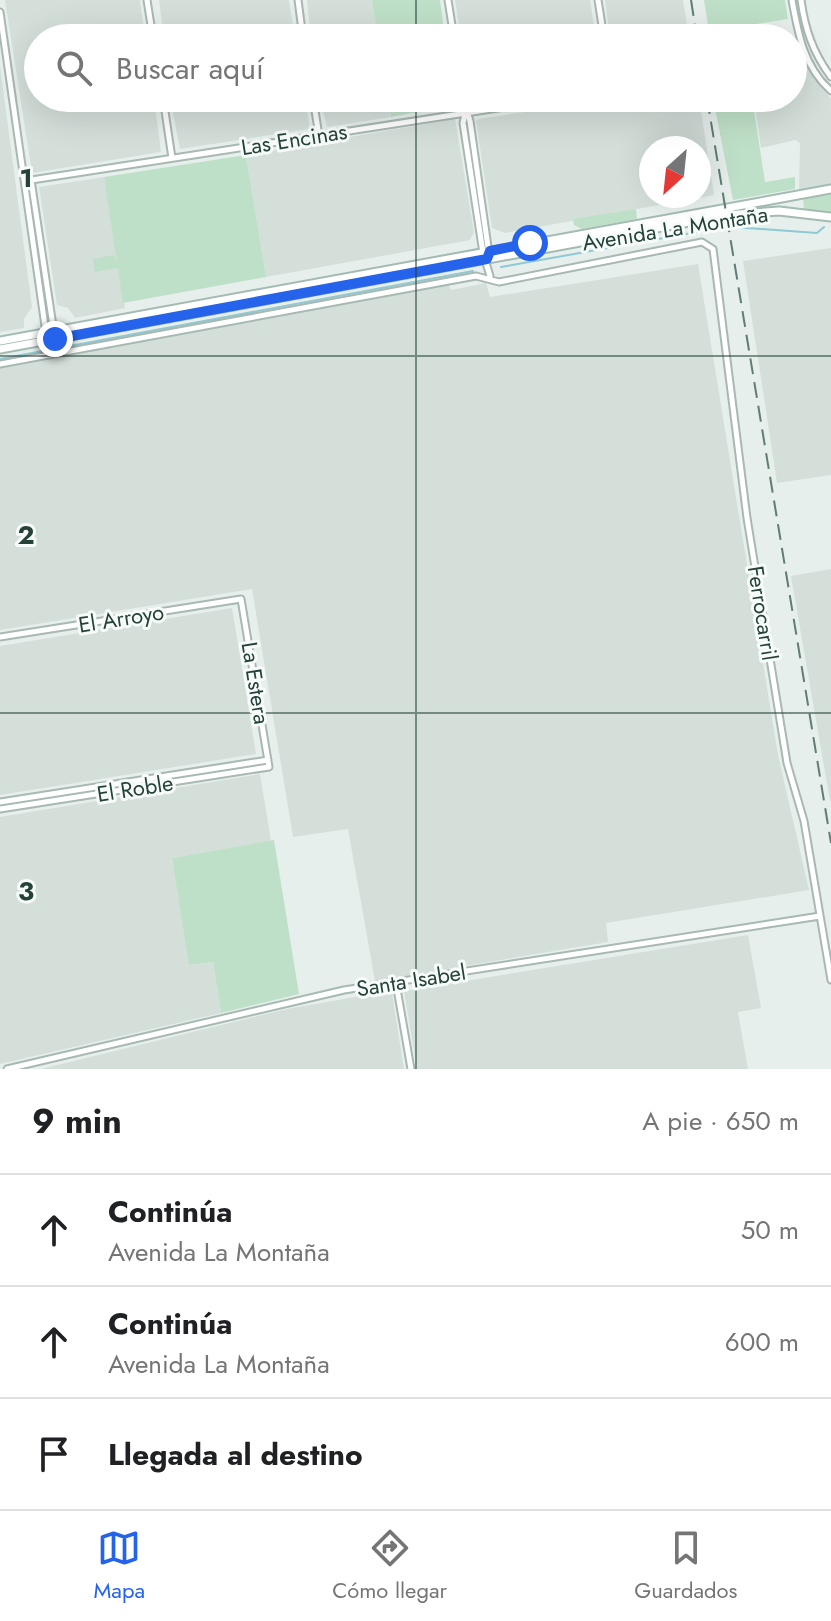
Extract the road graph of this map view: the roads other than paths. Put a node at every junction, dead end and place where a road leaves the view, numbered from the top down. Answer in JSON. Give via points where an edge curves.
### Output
{"nodes":[{"id":1,"x":147,"y":0,"type":"edge"},
{"id":2,"x":298,"y":0,"type":"edge"},
{"id":3,"x":448,"y":0,"type":"edge"},
{"id":4,"x":598,"y":0,"type":"edge"},
{"id":5,"x":792,"y":0,"type":"edge"},
{"id":6,"x":801,"y":0,"type":"edge"},
{"id":7,"x":0,"y":12,"type":"edge"},
{"id":8,"x":151,"y":24,"type":"edge"},
{"id":9,"x":301,"y":24,"type":"edge"},
{"id":10,"x":452,"y":24,"type":"edge"},
{"id":11,"x":602,"y":24,"type":"edge"},
{"id":12,"x":796,"y":24,"type":"edge"},
{"id":13,"x":805,"y":24,"type":"edge"},
{"id":14,"x":807,"y":32,"type":"edge"},
{"id":15,"x":807,"y":60,"type":"edge"},
{"id":16,"x":831,"y":77,"type":"edge"},
{"id":17,"x":831,"y":91,"type":"edge"},
{"id":18,"x":165,"y":112,"type":"edge"},
{"id":19,"x":315,"y":112,"type":"edge"},
{"id":20,"x":472,"y":112,"type":"edge"},
{"id":21,"x":466,"y":113,"type":"junction"},
{"id":22,"x":319,"y":136,"type":"junction"},
{"id":23,"x":172,"y":158,"type":"junction"},
{"id":24,"x":28,"y":180,"type":"junction"},
{"id":25,"x":831,"y":189,"type":"edge"},
{"id":26,"x":795,"y":194,"type":"junction"},
{"id":27,"x":796,"y":212,"type":"junction"},
{"id":28,"x":831,"y":217,"type":"edge"},
{"id":29,"x":487,"y":254,"type":"junction"},
{"id":30,"x":491,"y":277,"type":"junction"},
{"id":31,"x":50,"y":336,"type":"junction"},
{"id":32,"x":3,"y":344,"type":"edge"},
{"id":33,"x":0,"y":364,"type":"edge"},
{"id":34,"x":241,"y":599,"type":"joint"},
{"id":35,"x":0,"y":637,"type":"edge"},
{"id":36,"x":269,"y":763,"type":"junction"},
{"id":37,"x":0,"y":802,"type":"edge"},
{"id":38,"x":0,"y":809,"type":"edge"},
{"id":39,"x":820,"y":916,"type":"junction"},
{"id":40,"x":831,"y":980,"type":"edge"},
{"id":41,"x":396,"y":983,"type":"junction"},
{"id":42,"x":7,"y":1069,"type":"edge"},
{"id":43,"x":411,"y":1069,"type":"edge"}],
"edges":[{"from":1,"to":8,"type":"street"},
{"from":2,"to":9,"type":"street"},
{"from":3,"to":10,"type":"street"},
{"from":4,"to":11,"type":"street"},
{"from":5,"to":12,"type":"street"},
{"from":6,"to":13,"type":"street"},
{"from":7,"to":24,"type":"street"},
{"from":14,"to":16,"type":"street"},
{"from":15,"to":17,"type":"street"},
{"from":18,"to":23,"type":"street"},
{"from":19,"to":22,"type":"street"},
{"from":20,"to":21,"type":"street","name":"Las Encinas"},
{"from":21,"to":22,"type":"street","name":"Las Encinas"},
{"from":21,"to":29,"type":"street"},
{"from":22,"to":23,"type":"street","name":"Las Encinas"},
{"from":23,"to":24,"type":"street","name":"Las Encinas"},
{"from":24,"to":31,"type":"street"},
{"from":25,"to":26,"type":"main road","name":"Avenida La Montaña"},
{"from":26,"to":27,"type":"main road"},
{"from":26,"to":29,"type":"main road","name":"Avenida La Montaña"},
{"from":27,"to":28,"type":"main road","name":"Avenida La Montaña"},
{"from":27,"to":29,"type":"main road","name":"Avenida La Montaña","via":[[727,215]]},
{"from":29,"to":30,"type":"street"},
{"from":29,"to":31,"type":"main road","name":"Avenida La Montaña"},
{"from":30,"to":33,"type":"street"},
{"from":30,"to":39,"type":"street","name":"Ferrocarril","via":[[499,282],[701,242],[713,249],[747,518],[787,763],[804,821]]},
{"from":31,"to":32,"type":"main road","name":"Avenida La Montaña"},
{"from":34,"to":35,"type":"street","name":"El Arroyo"},
{"from":34,"to":36,"type":"street","name":"La Estera"},
{"from":36,"to":37,"type":"street","name":"El Roble"},
{"from":36,"to":38,"type":"street","name":"El Roble"},
{"from":39,"to":40,"type":"street","name":"Ferrocarril"},
{"from":39,"to":41,"type":"street","name":"Santa Isabel"},
{"from":41,"to":42,"type":"street","name":"Santa Isabel","via":[[300,1000]]},
{"from":41,"to":43,"type":"street"}]}
